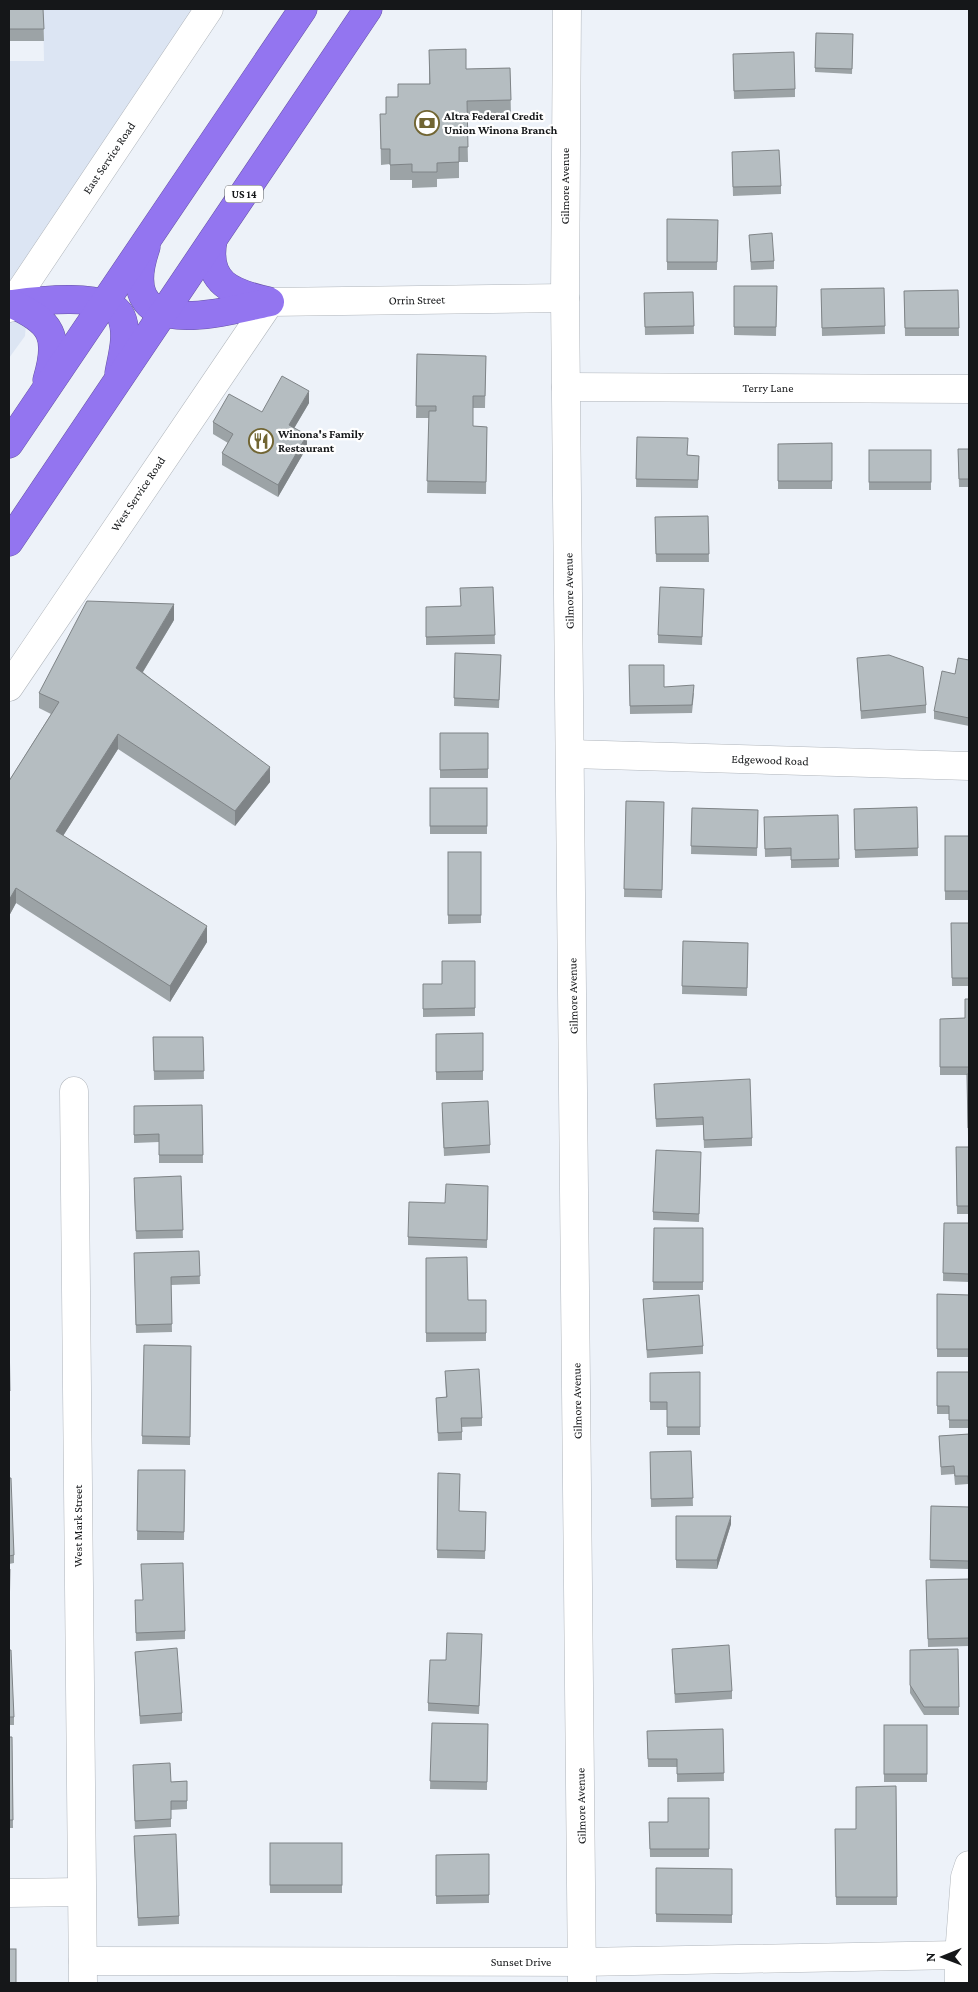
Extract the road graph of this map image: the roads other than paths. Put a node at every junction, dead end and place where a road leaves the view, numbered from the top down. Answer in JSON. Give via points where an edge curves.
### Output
{"nodes":[{"id":1,"x":209,"y":9,"type":"edge"},
{"id":2,"x":303,"y":9,"type":"edge"},
{"id":3,"x":368,"y":9,"type":"edge"},
{"id":4,"x":567,"y":9,"type":"edge"},
{"id":5,"x":150,"y":236,"type":"junction"},
{"id":6,"x":213,"y":240,"type":"junction"},
{"id":7,"x":565,"y":298,"type":"junction"},
{"id":8,"x":103,"y":302,"type":"junction"},
{"id":9,"x":270,"y":302,"type":"junction"},
{"id":10,"x":10,"y":305,"type":"edge"},
{"id":11,"x":163,"y":314,"type":"junction"},
{"id":12,"x":118,"y":380,"type":"junction"},
{"id":13,"x":566,"y":387,"type":"junction"},
{"id":14,"x":969,"y":389,"type":"edge"},
{"id":15,"x":44,"y":392,"type":"junction"},
{"id":16,"x":9,"y":444,"type":"edge"},
{"id":17,"x":9,"y":542,"type":"edge"},
{"id":18,"x":9,"y":687,"type":"edge"},
{"id":19,"x":571,"y":754,"type":"junction"},
{"id":20,"x":969,"y":766,"type":"edge"},
{"id":21,"x":74,"y":1091,"type":"dead end"},
{"id":22,"x":969,"y":1865,"type":"edge"},
{"id":23,"x":80,"y":1892,"type":"junction"},
{"id":24,"x":9,"y":1893,"type":"edge"},
{"id":25,"x":959,"y":1955,"type":"junction"},
{"id":26,"x":83,"y":1972,"type":"edge"},
{"id":27,"x":582,"y":1973,"type":"edge"},
{"id":28,"x":959,"y":1983,"type":"edge"}],
"edges":[{"from":1,"to":10,"type":"street","name":"East Service Road"},
{"from":2,"to":5,"type":"highway"},
{"from":3,"to":6,"type":"highway","number":"US 14"},
{"from":4,"to":7,"type":"street","name":"Gilmore Avenue"},
{"from":5,"to":8,"type":"highway"},
{"from":5,"to":11,"type":"highway","via":[[140,270],[141,292],[146,301]]},
{"from":6,"to":9,"type":"highway","via":[[212,268],[219,278],[244,296]]},
{"from":6,"to":11,"type":"highway","number":"US 14"},
{"from":7,"to":9,"type":"street","name":"Orrin Street"},
{"from":7,"to":13,"type":"street","name":"Gilmore Avenue"},
{"from":8,"to":10,"type":"highway","via":[[54,300]]},
{"from":8,"to":12,"type":"highway","via":[[121,314],[124,324]]},
{"from":8,"to":15,"type":"highway"},
{"from":9,"to":11,"type":"highway","via":[[199,316]]},
{"from":9,"to":18,"type":"street","name":"West Service Road"},
{"from":10,"to":15,"type":"highway","via":[[30,312],[51,332],[53,357]]},
{"from":11,"to":12,"type":"highway","number":"US 14"},
{"from":12,"to":17,"type":"highway","number":"US 14"},
{"from":13,"to":14,"type":"street","name":"Terry Lane"},
{"from":13,"to":19,"type":"street","name":"Gilmore Avenue"},
{"from":15,"to":16,"type":"highway"},
{"from":19,"to":20,"type":"street","name":"Edgewood Road"},
{"from":19,"to":27,"type":"street","name":"Gilmore Avenue"},
{"from":21,"to":23,"type":"street","name":"West Mark Street"},
{"from":22,"to":25,"type":"street","via":[[965,1877]]},
{"from":23,"to":24,"type":"street"},
{"from":23,"to":26,"type":"street","name":"West Mark Street"},
{"from":25,"to":27,"type":"street","name":"Sunset Drive"},
{"from":25,"to":28,"type":"street"},
{"from":26,"to":27,"type":"street","name":"Sunset Drive"}]}
